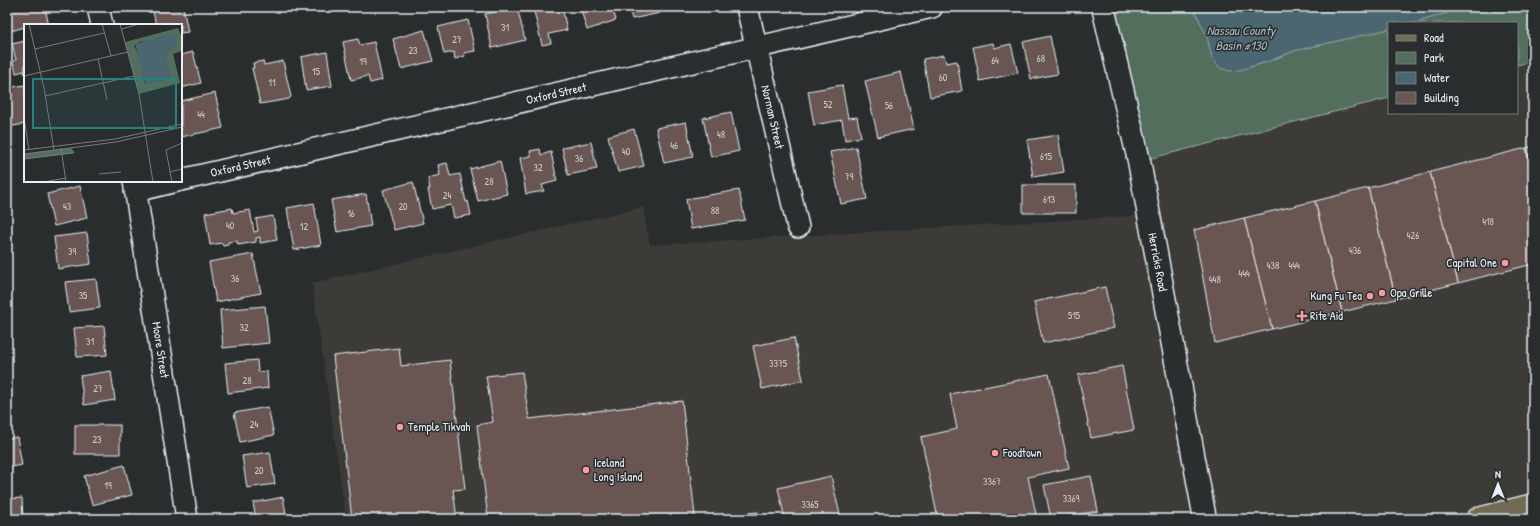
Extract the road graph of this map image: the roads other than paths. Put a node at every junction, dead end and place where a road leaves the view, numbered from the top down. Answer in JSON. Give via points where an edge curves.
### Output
{"nodes":[{"id":1,"x":98,"y":7,"type":"edge"},
{"id":2,"x":747,"y":7,"type":"edge"},
{"id":3,"x":932,"y":7,"type":"edge"},
{"id":4,"x":1103,"y":7,"type":"edge"},
{"id":5,"x":102,"y":24,"type":"edge"},
{"id":6,"x":756,"y":47,"type":"junction"},
{"id":7,"x":182,"y":180,"type":"edge"},
{"id":8,"x":168,"y":182,"type":"edge"},
{"id":9,"x":134,"y":186,"type":"edge"},
{"id":10,"x":798,"y":227,"type":"dead end"},
{"id":11,"x":1533,"y":505,"type":"edge"},
{"id":12,"x":187,"y":519,"type":"edge"},
{"id":13,"x":1204,"y":519,"type":"edge"},
{"id":14,"x":1478,"y":519,"type":"edge"}],
"edges":[{"from":1,"to":5,"type":"street"},
{"from":2,"to":6,"type":"street","name":"Norman Street"},
{"from":3,"to":6,"type":"street","name":"Oxford Street"},
{"from":4,"to":13,"type":"main road","name":"Herricks Road","via":[[1139,162]]},
{"from":6,"to":7,"type":"street","name":"Oxford Street"},
{"from":6,"to":10,"type":"street","name":"Norman Street"},
{"from":8,"to":9,"type":"street"},
{"from":9,"to":12,"type":"street","name":"Moore Street"},
{"from":11,"to":14,"type":"main road"}]}
